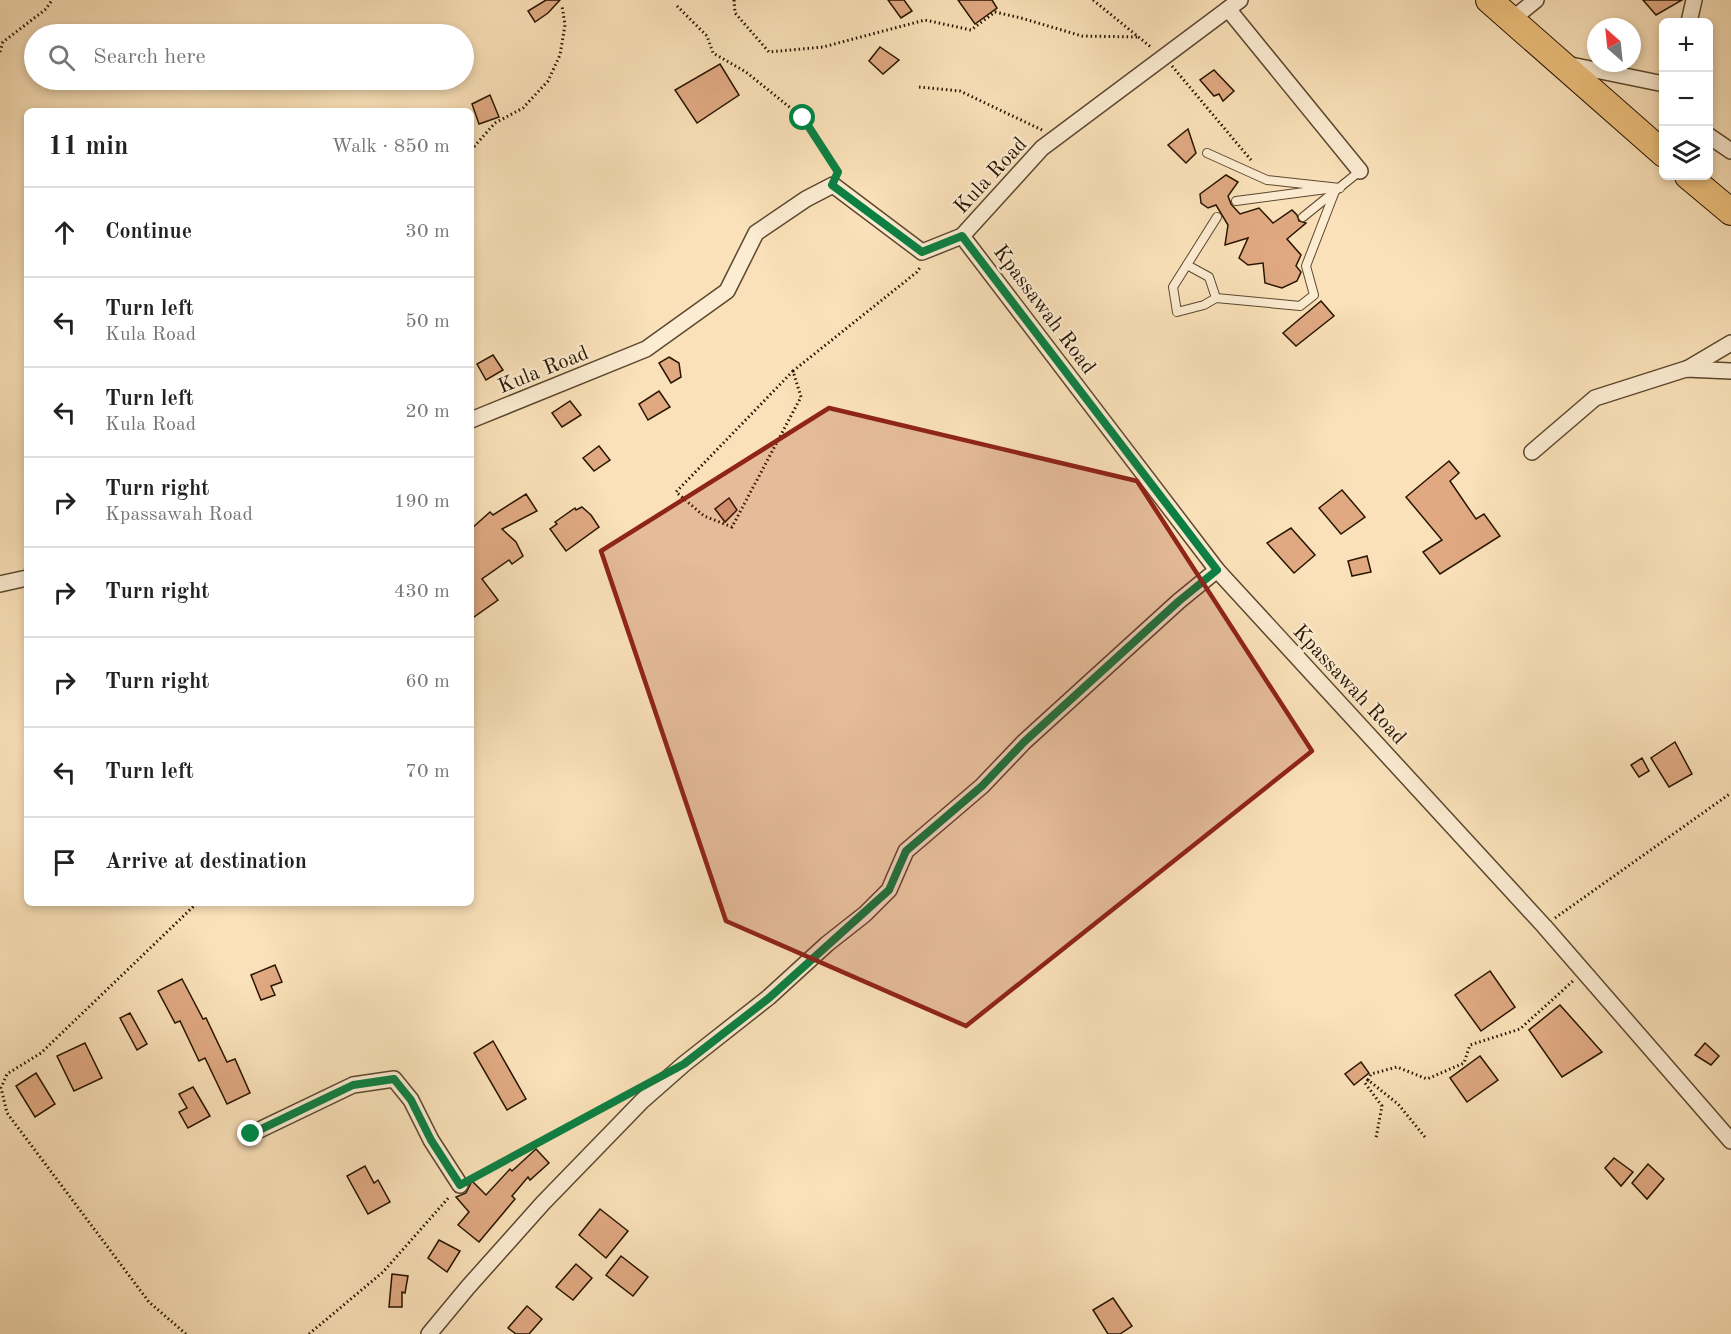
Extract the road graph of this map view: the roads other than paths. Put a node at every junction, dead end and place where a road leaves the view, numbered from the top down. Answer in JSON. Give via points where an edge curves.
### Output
{"nodes":[{"id":1,"x":1489,"y":0,"type":"edge"},
{"id":2,"x":1536,"y":0,"type":"edge"},
{"id":3,"x":1694,"y":0,"type":"edge"},
{"id":4,"x":1234,"y":4,"type":"edge"},
{"id":5,"x":1690,"y":18,"type":"edge"},
{"id":6,"x":1510,"y":21,"type":"junction"},
{"id":7,"x":1559,"y":63,"type":"junction"},
{"id":8,"x":1659,"y":83,"type":"edge"},
{"id":9,"x":1713,"y":139,"type":"edge"},
{"id":10,"x":1659,"y":150,"type":"edge"},
{"id":11,"x":1731,"y":152,"type":"edge"},
{"id":12,"x":1207,"y":153,"type":"dead end"},
{"id":13,"x":1360,"y":171,"type":"joint"},
{"id":14,"x":1693,"y":180,"type":"edge"},
{"id":15,"x":1338,"y":190,"type":"junction"},
{"id":16,"x":1236,"y":201,"type":"dead end"},
{"id":17,"x":1731,"y":213,"type":"edge"},
{"id":18,"x":1217,"y":217,"type":"dead end"},
{"id":19,"x":1304,"y":217,"type":"dead end"},
{"id":20,"x":962,"y":236,"type":"junction"},
{"id":21,"x":1187,"y":265,"type":"junction"},
{"id":22,"x":1216,"y":298,"type":"junction"},
{"id":23,"x":1731,"y":343,"type":"edge"},
{"id":24,"x":1686,"y":369,"type":"junction"},
{"id":25,"x":1731,"y":371,"type":"edge"},
{"id":26,"x":474,"y":419,"type":"edge"},
{"id":27,"x":1532,"y":452,"type":"dead end"},
{"id":28,"x":1217,"y":570,"type":"junction"},
{"id":29,"x":24,"y":579,"type":"edge"},
{"id":30,"x":0,"y":584,"type":"edge"},
{"id":31,"x":251,"y":1134,"type":"dead end"},
{"id":32,"x":1731,"y":1142,"type":"edge"},
{"id":33,"x":460,"y":1185,"type":"road end"},
{"id":34,"x":429,"y":1334,"type":"edge"}],
"edges":[{"from":1,"to":6,"type":"highway"},
{"from":2,"to":6,"type":"street"},
{"from":3,"to":5,"type":"street"},
{"from":4,"to":13,"type":"street"},
{"from":4,"to":20,"type":"street","name":"Kula Road","via":[[1042,148]]},
{"from":6,"to":7,"type":"highway"},
{"from":7,"to":8,"type":"street"},
{"from":7,"to":10,"type":"highway"},
{"from":9,"to":11,"type":"street"},
{"from":12,"to":15,"type":"lane","via":[[1267,180]]},
{"from":13,"to":15,"type":"lane"},
{"from":14,"to":17,"type":"highway"},
{"from":15,"to":16,"type":"lane"},
{"from":15,"to":19,"type":"lane"},
{"from":15,"to":22,"type":"lane","via":[[1306,266],[1314,295],[1300,306]]},
{"from":18,"to":21,"type":"lane"},
{"from":20,"to":26,"type":"street","name":"Kula Road","via":[[922,252],[832,185],[756,234],[727,291],[646,350]]},
{"from":20,"to":28,"type":"street","name":"Kpassawah Road"},
{"from":21,"to":22,"type":"lane","via":[[1209,277]]},
{"from":21,"to":22,"type":"lane","via":[[1173,287],[1177,312]]},
{"from":23,"to":24,"type":"street"},
{"from":24,"to":25,"type":"street"},
{"from":24,"to":27,"type":"street","via":[[1595,398]]},
{"from":28,"to":32,"type":"street","name":"Kpassawah Road","via":[[1544,926]]},
{"from":28,"to":34,"type":"street","via":[[906,851],[889,890],[864,914],[769,998],[642,1101],[543,1203]]},
{"from":29,"to":30,"type":"street"},
{"from":31,"to":33,"type":"street","via":[[353,1085],[394,1079],[411,1100]]}]}
